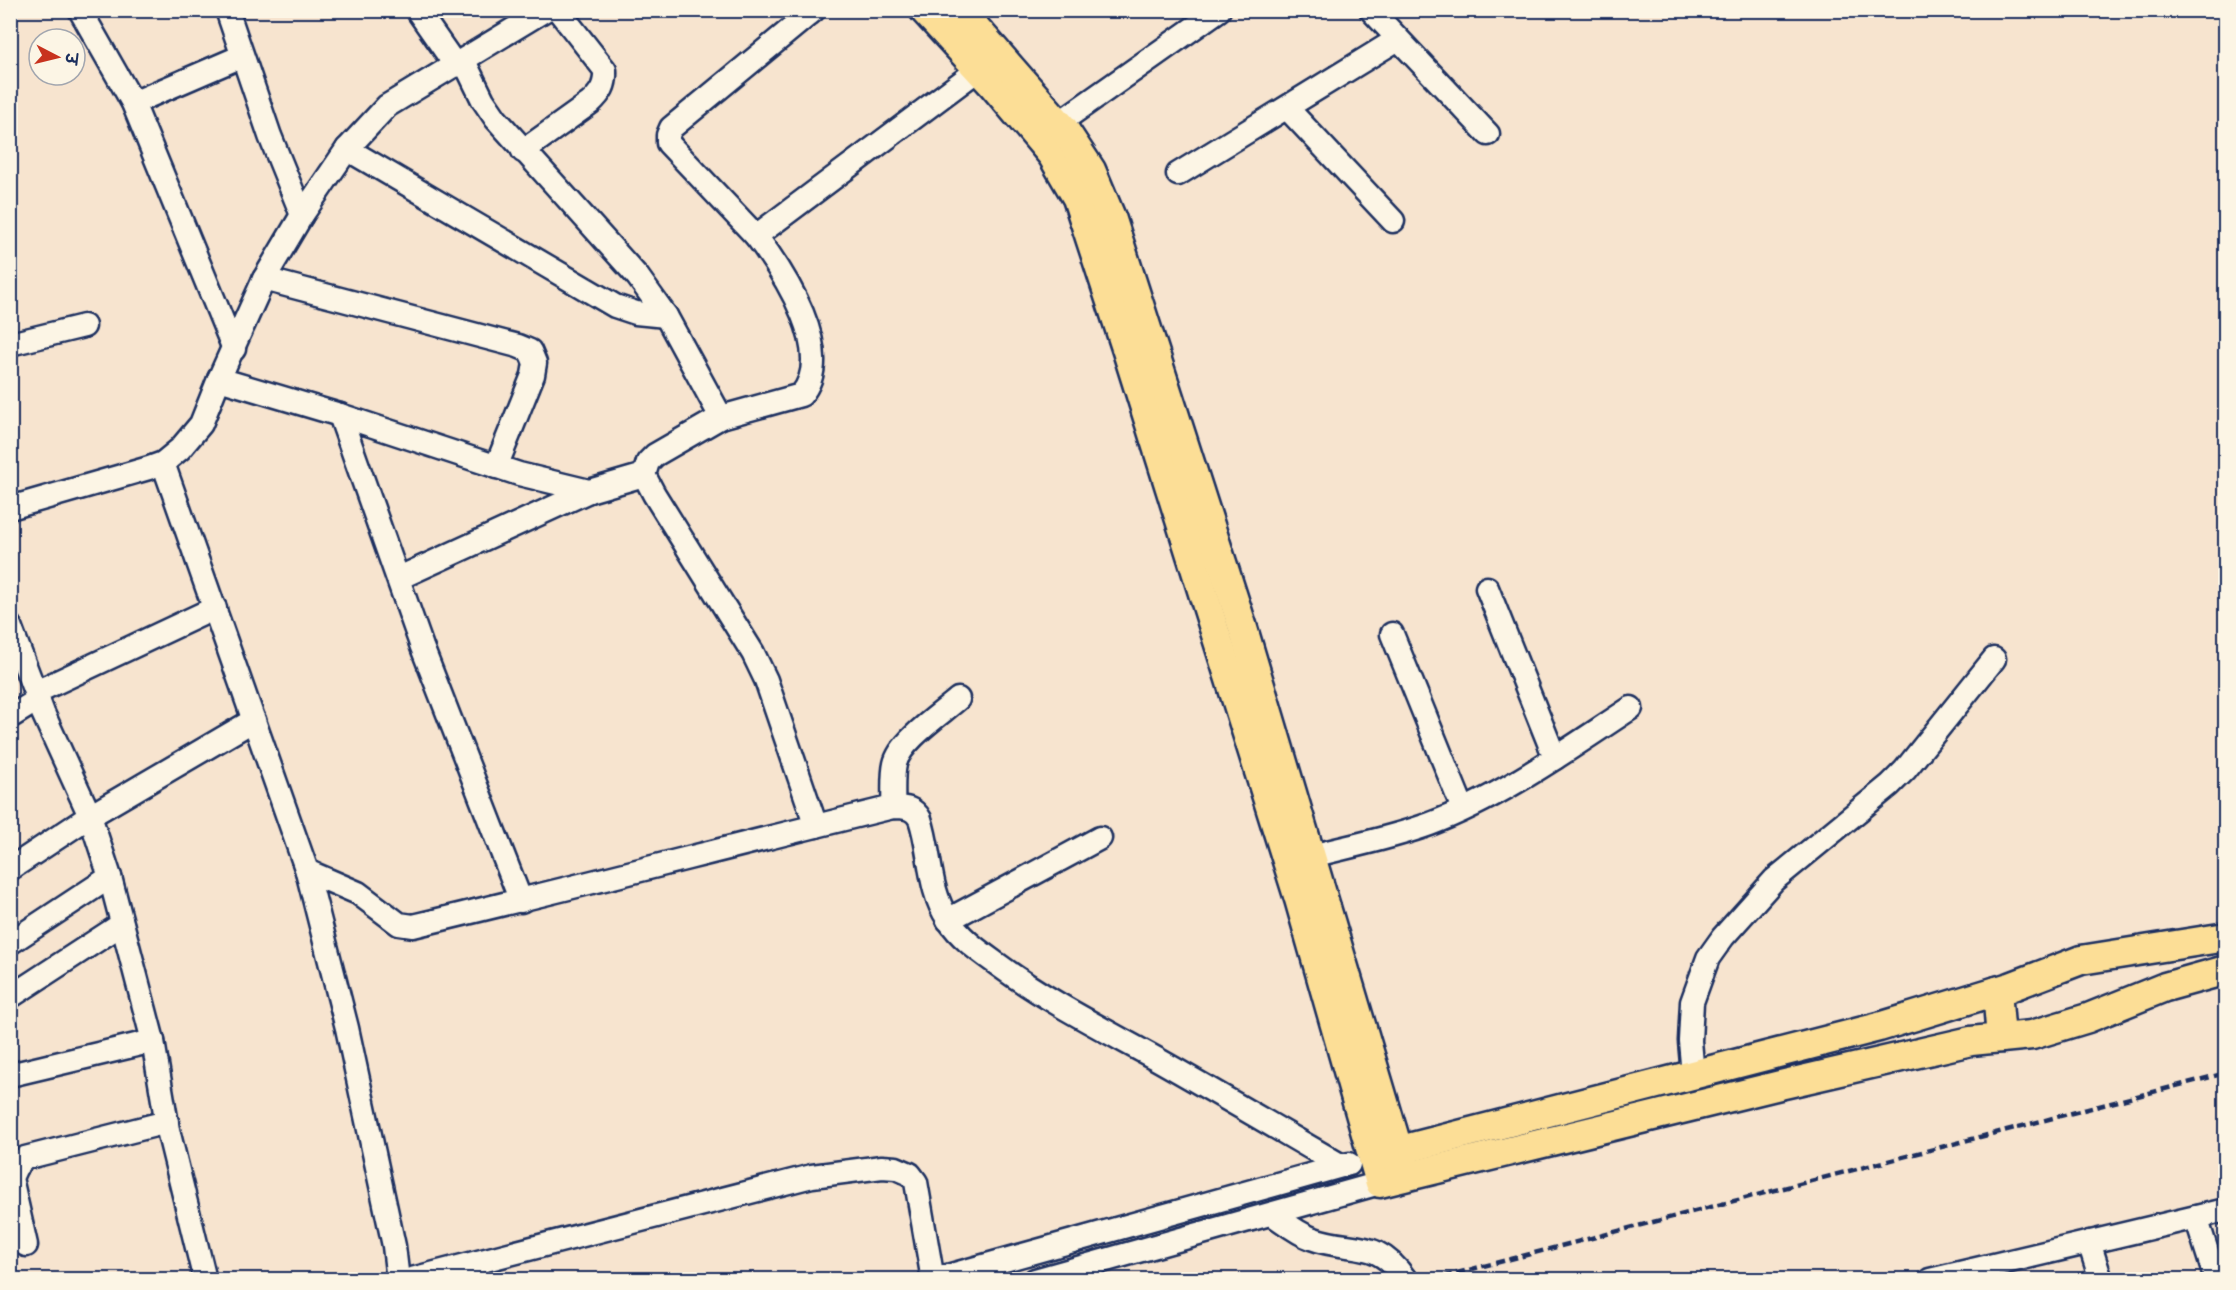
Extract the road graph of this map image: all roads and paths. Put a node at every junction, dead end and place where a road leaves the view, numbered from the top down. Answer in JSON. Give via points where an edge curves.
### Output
{"nodes":[{"id":1,"x":80,"y":10,"type":"edge"},
{"id":2,"x":227,"y":10,"type":"edge"},
{"id":3,"x":417,"y":10,"type":"edge"},
{"id":4,"x":544,"y":10,"type":"edge"},
{"id":5,"x":558,"y":10,"type":"edge"},
{"id":6,"x":814,"y":10,"type":"edge"},
{"id":7,"x":924,"y":10,"type":"edge"},
{"id":8,"x":960,"y":10,"type":"edge"},
{"id":9,"x":1219,"y":10,"type":"edge"},
{"id":10,"x":1371,"y":10,"type":"edge"},
{"id":11,"x":1398,"y":39,"type":"junction"},
{"id":12,"x":242,"y":56,"type":"junction"},
{"id":13,"x":460,"y":64,"type":"junction"},
{"id":14,"x":979,"y":69,"type":"junction"},
{"id":15,"x":133,"y":103,"type":"junction"},
{"id":16,"x":1287,"y":108,"type":"junction"},
{"id":17,"x":1059,"y":123,"type":"junction"},
{"id":18,"x":1488,"y":134,"type":"dead end"},
{"id":19,"x":347,"y":149,"type":"junction"},
{"id":20,"x":523,"y":151,"type":"junction"},
{"id":21,"x":1178,"y":174,"type":"dead end"},
{"id":22,"x":302,"y":215,"type":"junction"},
{"id":23,"x":1393,"y":221,"type":"dead end"},
{"id":24,"x":756,"y":236,"type":"junction"},
{"id":25,"x":264,"y":279,"type":"junction"},
{"id":26,"x":666,"y":316,"type":"junction"},
{"id":27,"x":84,"y":326,"type":"dead end"},
{"id":28,"x":10,"y":344,"type":"edge"},
{"id":29,"x":234,"y":348,"type":"junction"},
{"id":30,"x":219,"y":379,"type":"junction"},
{"id":31,"x":340,"y":415,"type":"junction"},
{"id":32,"x":721,"y":417,"type":"junction"},
{"id":33,"x":163,"y":463,"type":"junction"},
{"id":34,"x":496,"y":466,"type":"junction"},
{"id":35,"x":644,"y":475,"type":"junction"},
{"id":36,"x":589,"y":491,"type":"junction"},
{"id":37,"x":10,"y":507,"type":"edge"},
{"id":38,"x":399,"y":578,"type":"junction"},
{"id":39,"x":1487,"y":588,"type":"dead end"},
{"id":40,"x":215,"y":609,"type":"junction"},
{"id":41,"x":11,"y":628,"type":"edge"},
{"id":42,"x":1392,"y":634,"type":"dead end"},
{"id":43,"x":1994,"y":659,"type":"dead end"},
{"id":44,"x":38,"y":696,"type":"junction"},
{"id":45,"x":958,"y":699,"type":"dead end"},
{"id":46,"x":1631,"y":708,"type":"dead end"},
{"id":47,"x":10,"y":717,"type":"edge"},
{"id":48,"x":254,"y":720,"type":"junction"},
{"id":49,"x":1555,"y":758,"type":"junction"},
{"id":50,"x":893,"y":807,"type":"junction"},
{"id":51,"x":1463,"y":809,"type":"junction"},
{"id":52,"x":90,"y":816,"type":"junction"},
{"id":53,"x":816,"y":825,"type":"junction"},
{"id":54,"x":1100,"y":838,"type":"dead end"},
{"id":55,"x":1311,"y":856,"type":"junction"},
{"id":56,"x":10,"y":869,"type":"edge"},
{"id":57,"x":307,"y":871,"type":"junction"},
{"id":58,"x":110,"y":877,"type":"junction"},
{"id":59,"x":521,"y":901,"type":"junction"},
{"id":60,"x":948,"y":920,"type":"junction"},
{"id":61,"x":122,"y":924,"type":"junction"},
{"id":62,"x":2226,"y":937,"type":"edge"},
{"id":63,"x":10,"y":944,"type":"edge"},
{"id":64,"x":2123,"y":954,"type":"junction"},
{"id":65,"x":2226,"y":970,"type":"edge"},
{"id":66,"x":1997,"y":991,"type":"junction"},
{"id":67,"x":10,"y":997,"type":"edge"},
{"id":68,"x":2132,"y":999,"type":"junction"},
{"id":69,"x":2001,"y":1038,"type":"junction"},
{"id":70,"x":153,"y":1041,"type":"junction"},
{"id":71,"x":10,"y":1075,"type":"edge"},
{"id":72,"x":1693,"y":1075,"type":"junction"},
{"id":73,"x":167,"y":1122,"type":"junction"},
{"id":74,"x":1342,"y":1166,"type":"junction"},
{"id":75,"x":1389,"y":1167,"type":"junction"},
{"id":76,"x":2226,"y":1210,"type":"edge"},
{"id":77,"x":1272,"y":1214,"type":"junction"},
{"id":78,"x":2196,"y":1217,"type":"junction"},
{"id":79,"x":2089,"y":1242,"type":"junction"},
{"id":80,"x":26,"y":1245,"type":"dead end"},
{"id":81,"x":1980,"y":1274,"type":"edge"},
{"id":82,"x":205,"y":1280,"type":"edge"},
{"id":83,"x":398,"y":1280,"type":"edge"},
{"id":84,"x":408,"y":1280,"type":"edge"},
{"id":85,"x":933,"y":1280,"type":"edge"},
{"id":86,"x":1035,"y":1280,"type":"edge"},
{"id":87,"x":1406,"y":1280,"type":"edge"},
{"id":88,"x":1930,"y":1280,"type":"edge"},
{"id":89,"x":2100,"y":1280,"type":"edge"},
{"id":90,"x":2216,"y":1280,"type":"edge"}],
"edges":[{"from":1,"to":15,"type":"street"},
{"from":2,"to":12,"type":"street"},
{"from":3,"to":13,"type":"street"},
{"from":4,"to":13,"type":"street"},
{"from":5,"to":20,"type":"street","via":[[605,70],[606,80],[600,94],[590,103]]},
{"from":6,"to":24,"type":"street","via":[[671,128],[668,135],[668,143]]},
{"from":7,"to":14,"type":"main road"},
{"from":8,"to":17,"type":"main road"},
{"from":9,"to":17,"type":"street"},
{"from":10,"to":11,"type":"street"},
{"from":11,"to":16,"type":"street"},
{"from":11,"to":18,"type":"street"},
{"from":12,"to":15,"type":"street"},
{"from":12,"to":22,"type":"street"},
{"from":13,"to":19,"type":"street","via":[[387,106]]},
{"from":13,"to":20,"type":"street","via":[[496,119]]},
{"from":14,"to":24,"type":"street"},
{"from":14,"to":75,"type":"main road","via":[[1052,155],[1077,198],[1295,888]]},
{"from":15,"to":29,"type":"street"},
{"from":16,"to":21,"type":"street"},
{"from":16,"to":23,"type":"street"},
{"from":17,"to":55,"type":"main road","via":[[1091,170],[1112,220],[1242,625]]},
{"from":19,"to":22,"type":"street"},
{"from":19,"to":26,"type":"street","via":[[615,306]]},
{"from":20,"to":26,"type":"street","via":[[638,277]]},
{"from":22,"to":25,"type":"street"},
{"from":24,"to":32,"type":"street","via":[[784,276],[811,335],[813,371],[801,394]]},
{"from":25,"to":29,"type":"street"},
{"from":25,"to":34,"type":"street","via":[[530,351],[536,363],[533,375]]},
{"from":26,"to":32,"type":"street"},
{"from":27,"to":28,"type":"street"},
{"from":29,"to":30,"type":"street"},
{"from":30,"to":31,"type":"street"},
{"from":30,"to":33,"type":"street","via":[[201,424]]},
{"from":31,"to":34,"type":"street"},
{"from":31,"to":38,"type":"street"},
{"from":32,"to":35,"type":"street","via":[[655,455]]},
{"from":33,"to":37,"type":"street"},
{"from":33,"to":40,"type":"street"},
{"from":34,"to":36,"type":"street"},
{"from":35,"to":36,"type":"street"},
{"from":35,"to":53,"type":"street","via":[[758,662]]},
{"from":36,"to":38,"type":"street"},
{"from":38,"to":59,"type":"street"},
{"from":39,"to":49,"type":"street"},
{"from":40,"to":44,"type":"street"},
{"from":40,"to":48,"type":"street"},
{"from":41,"to":44,"type":"street"},
{"from":42,"to":51,"type":"street"},
{"from":43,"to":72,"type":"street","via":[[1905,770],[1774,880],[1723,937],[1708,958],[1692,1002]]},
{"from":44,"to":47,"type":"street"},
{"from":44,"to":52,"type":"street"},
{"from":45,"to":50,"type":"street","via":[[899,754]]},
{"from":46,"to":49,"type":"street"},
{"from":48,"to":52,"type":"street"},
{"from":48,"to":57,"type":"street"},
{"from":49,"to":51,"type":"street"},
{"from":50,"to":53,"type":"street"},
{"from":50,"to":60,"type":"street","via":[[906,807],[920,819],[935,892]]},
{"from":51,"to":55,"type":"street","via":[[1414,829]]},
{"from":52,"to":56,"type":"street"},
{"from":52,"to":58,"type":"street"},
{"from":53,"to":59,"type":"street"},
{"from":54,"to":60,"type":"street"},
{"from":55,"to":75,"type":"main road"},
{"from":57,"to":59,"type":"street","via":[[358,893],[399,924],[413,926]]},
{"from":57,"to":83,"type":"street","via":[[349,1040]]},
{"from":58,"to":61,"type":"street"},
{"from":58,"to":63,"type":"street"},
{"from":60,"to":74,"type":"street","via":[[972,945],[1022,982]]},
{"from":61,"to":67,"type":"street"},
{"from":61,"to":70,"type":"street"},
{"from":62,"to":64,"type":"main road"},
{"from":64,"to":66,"type":"main road","via":[[2081,960]]},
{"from":64,"to":68,"type":"main road"},
{"from":65,"to":68,"type":"main road"},
{"from":66,"to":69,"type":"main road"},
{"from":66,"to":72,"type":"main road","via":[[1879,1027]]},
{"from":68,"to":69,"type":"main road","via":[[2032,1035]]},
{"from":69,"to":75,"type":"main road","via":[[1971,1041]]},
{"from":70,"to":71,"type":"street"},
{"from":70,"to":73,"type":"street"},
{"from":72,"to":75,"type":"main road"},
{"from":73,"to":80,"type":"street","via":[[25,1158],[11,1178]]},
{"from":73,"to":82,"type":"street"},
{"from":74,"to":75,"type":"street"},
{"from":74,"to":85,"type":"street"},
{"from":75,"to":77,"type":"street"},
{"from":76,"to":78,"type":"street"},
{"from":77,"to":86,"type":"street"},
{"from":77,"to":87,"type":"street","via":[[1311,1238],[1370,1249],[1385,1257]]},
{"from":78,"to":79,"type":"street"},
{"from":78,"to":90,"type":"street"},
{"from":79,"to":81,"type":"street"},
{"from":79,"to":89,"type":"street"},
{"from":81,"to":88,"type":"street"},
{"from":84,"to":85,"type":"street","via":[[812,1176],[882,1167],[896,1168],[916,1182]]}]}
